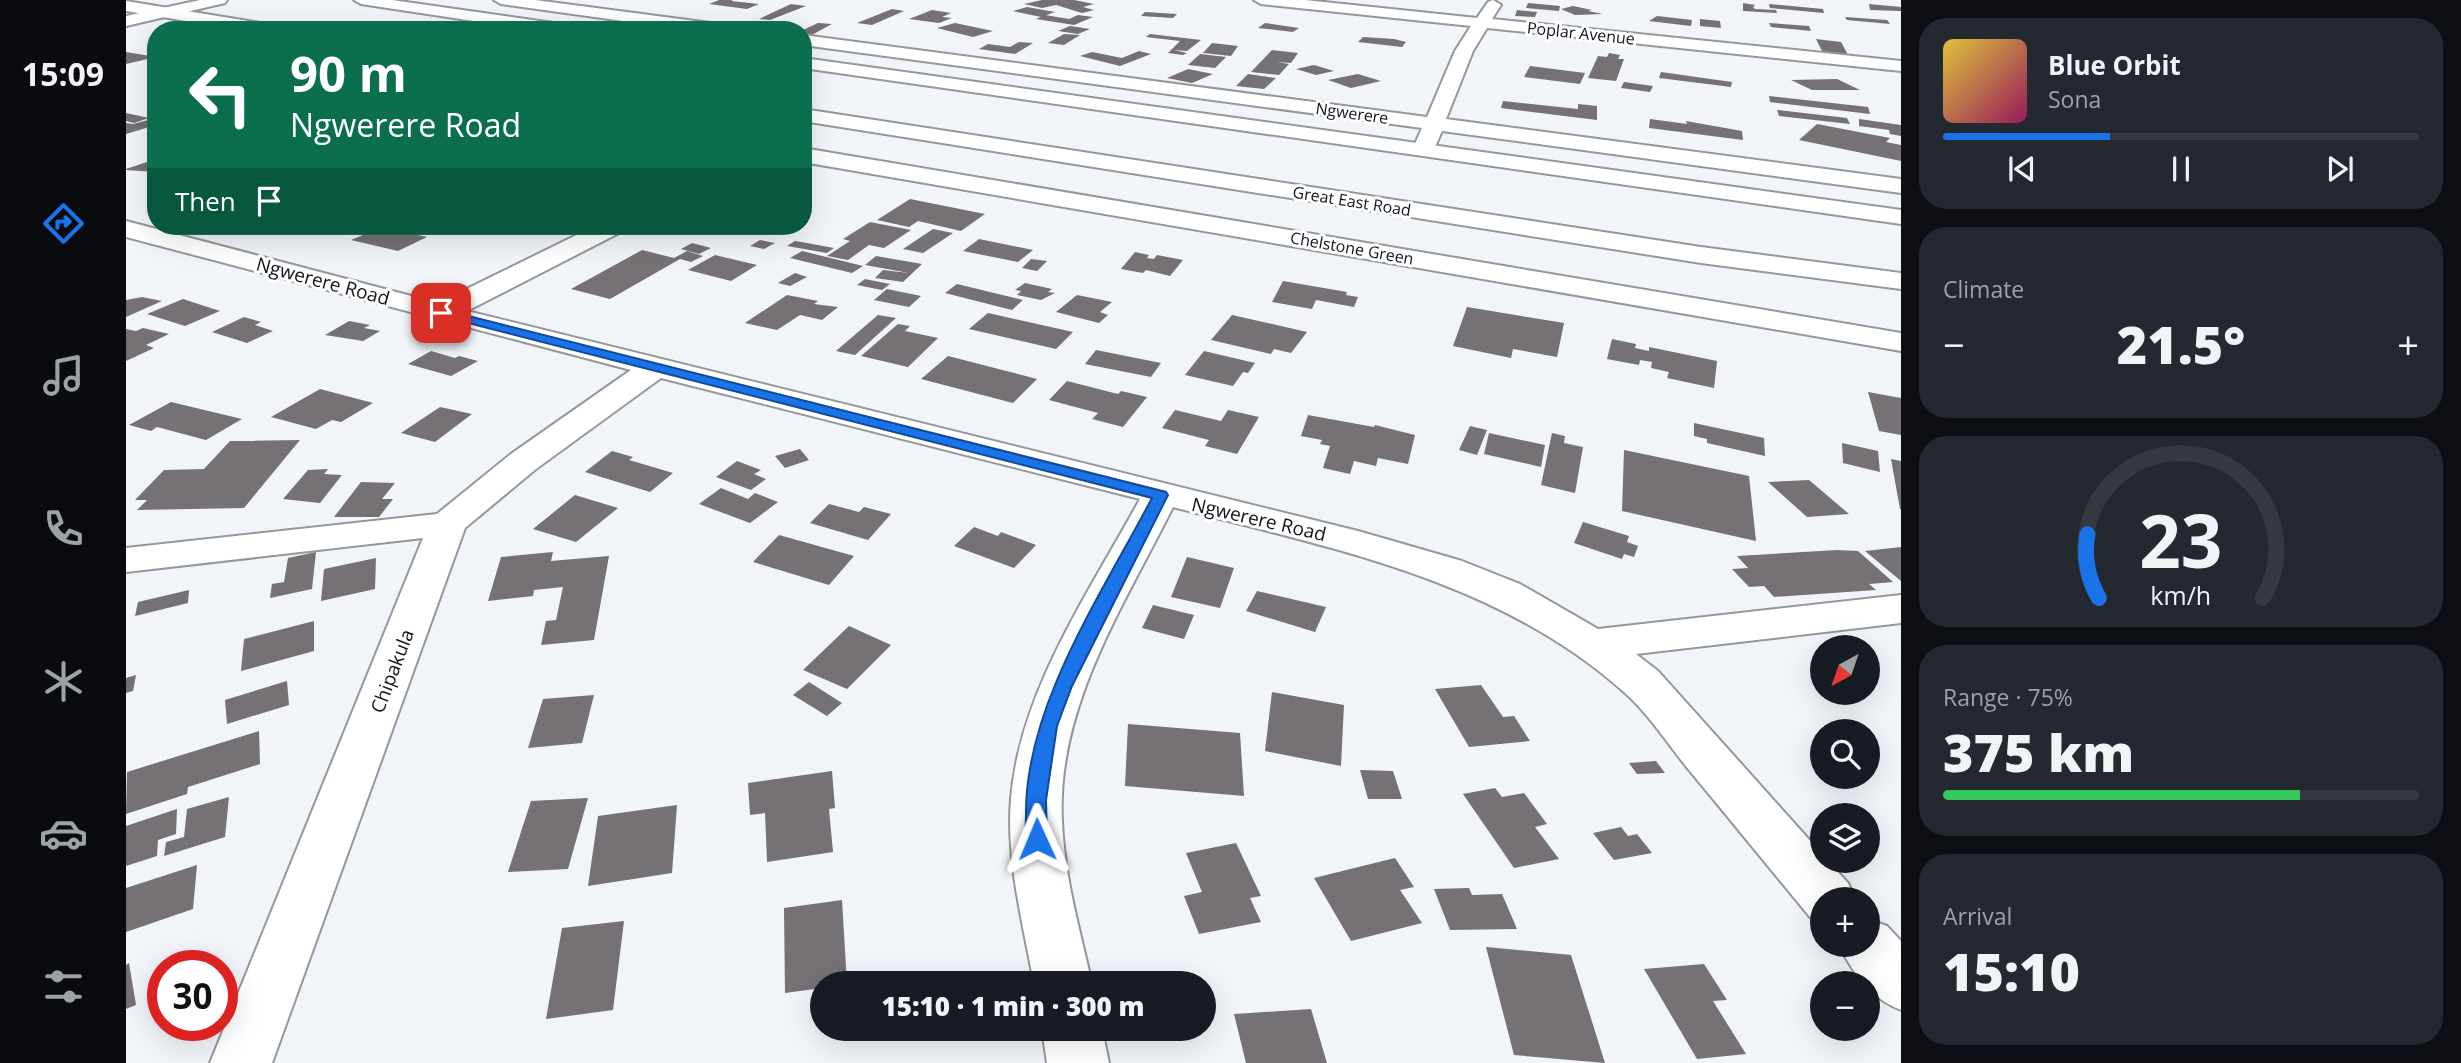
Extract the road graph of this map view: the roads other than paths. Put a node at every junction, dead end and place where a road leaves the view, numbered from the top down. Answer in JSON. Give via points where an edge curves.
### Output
{"nodes":[{"id":1,"x":220,"y":0,"type":"edge"},
{"id":2,"x":361,"y":0,"type":"edge"},
{"id":3,"x":501,"y":0,"type":"edge"},
{"id":4,"x":1261,"y":0,"type":"edge"},
{"id":5,"x":1496,"y":0,"type":"edge"},
{"id":6,"x":126,"y":6,"type":"edge"},
{"id":7,"x":165,"y":12,"type":"junction"},
{"id":8,"x":126,"y":21,"type":"edge"},
{"id":9,"x":218,"y":21,"type":"edge"},
{"id":10,"x":506,"y":21,"type":"edge"},
{"id":11,"x":658,"y":21,"type":"edge"},
{"id":12,"x":1482,"y":23,"type":"junction"},
{"id":13,"x":812,"y":41,"type":"edge"},
{"id":14,"x":812,"y":63,"type":"edge"},
{"id":15,"x":1901,"y":66,"type":"edge"},
{"id":16,"x":812,"y":116,"type":"edge"},
{"id":17,"x":1434,"y":124,"type":"junction"},
{"id":18,"x":1424,"y":150,"type":"junction"},
{"id":19,"x":812,"y":157,"type":"edge"},
{"id":20,"x":1901,"y":186,"type":"edge"},
{"id":21,"x":1901,"y":217,"type":"edge"},
{"id":22,"x":126,"y":229,"type":"edge"},
{"id":23,"x":147,"y":235,"type":"edge"},
{"id":24,"x":148,"y":235,"type":"edge"},
{"id":25,"x":596,"y":235,"type":"edge"},
{"id":26,"x":1901,"y":281,"type":"edge"},
{"id":27,"x":441,"y":313,"type":"junction"},
{"id":28,"x":1901,"y":342,"type":"edge"},
{"id":29,"x":657,"y":366,"type":"junction"},
{"id":30,"x":1161,"y":495,"type":"junction"},
{"id":31,"x":448,"y":524,"type":"junction"},
{"id":32,"x":126,"y":560,"type":"edge"},
{"id":33,"x":1901,"y":609,"type":"edge"},
{"id":34,"x":1591,"y":645,"type":"junction"},
{"id":35,"x":1818,"y":887,"type":"edge"},
{"id":36,"x":1878,"y":957,"type":"edge"},
{"id":37,"x":1061,"y":971,"type":"edge"},
{"id":38,"x":1901,"y":983,"type":"edge"},
{"id":39,"x":1074,"y":1041,"type":"edge"},
{"id":40,"x":241,"y":1063,"type":"edge"},
{"id":41,"x":1078,"y":1063,"type":"edge"}],
"edges":[{"from":1,"to":7,"type":"street"},
{"from":2,"to":10,"type":"street"},
{"from":3,"to":11,"type":"street"},
{"from":4,"to":12,"type":"street","name":"Poplar Avenue"},
{"from":5,"to":12,"type":"street"},
{"from":6,"to":7,"type":"street"},
{"from":7,"to":8,"type":"street"},
{"from":7,"to":9,"type":"street"},
{"from":12,"to":15,"type":"street","name":"Poplar Avenue"},
{"from":12,"to":17,"type":"street","via":[[1464,51]]},
{"from":13,"to":17,"type":"street","name":"Ngwerere"},
{"from":14,"to":18,"type":"street"},
{"from":16,"to":26,"type":"street","name":"Great East Road","via":[[1701,255]]},
{"from":17,"to":18,"type":"street"},
{"from":17,"to":20,"type":"street","name":"Ngwerere"},
{"from":18,"to":21,"type":"street"},
{"from":19,"to":28,"type":"street","name":"Chelstone Green"},
{"from":22,"to":23,"type":"street","name":"Ngwerere Road"},
{"from":24,"to":27,"type":"street","name":"Ngwerere Road"},
{"from":25,"to":27,"type":"street"},
{"from":27,"to":29,"type":"street","name":"Ngwerere Road"},
{"from":29,"to":30,"type":"street","name":"Ngwerere Road"},
{"from":29,"to":31,"type":"street","name":"Chipakula","via":[[481,493]]},
{"from":30,"to":34,"type":"street","name":"Ngwerere Road","via":[[1344,539],[1448,570],[1505,593]]},
{"from":30,"to":37,"type":"street","via":[[1063,686],[1048,726],[1036,800],[1037,839]]},
{"from":31,"to":32,"type":"street"},
{"from":31,"to":40,"type":"street","name":"Chipakula"},
{"from":33,"to":34,"type":"street"},
{"from":34,"to":35,"type":"street","name":"Ngwerere Road","via":[[1642,682]]},
{"from":36,"to":38,"type":"street"},
{"from":39,"to":41,"type":"street"}]}
